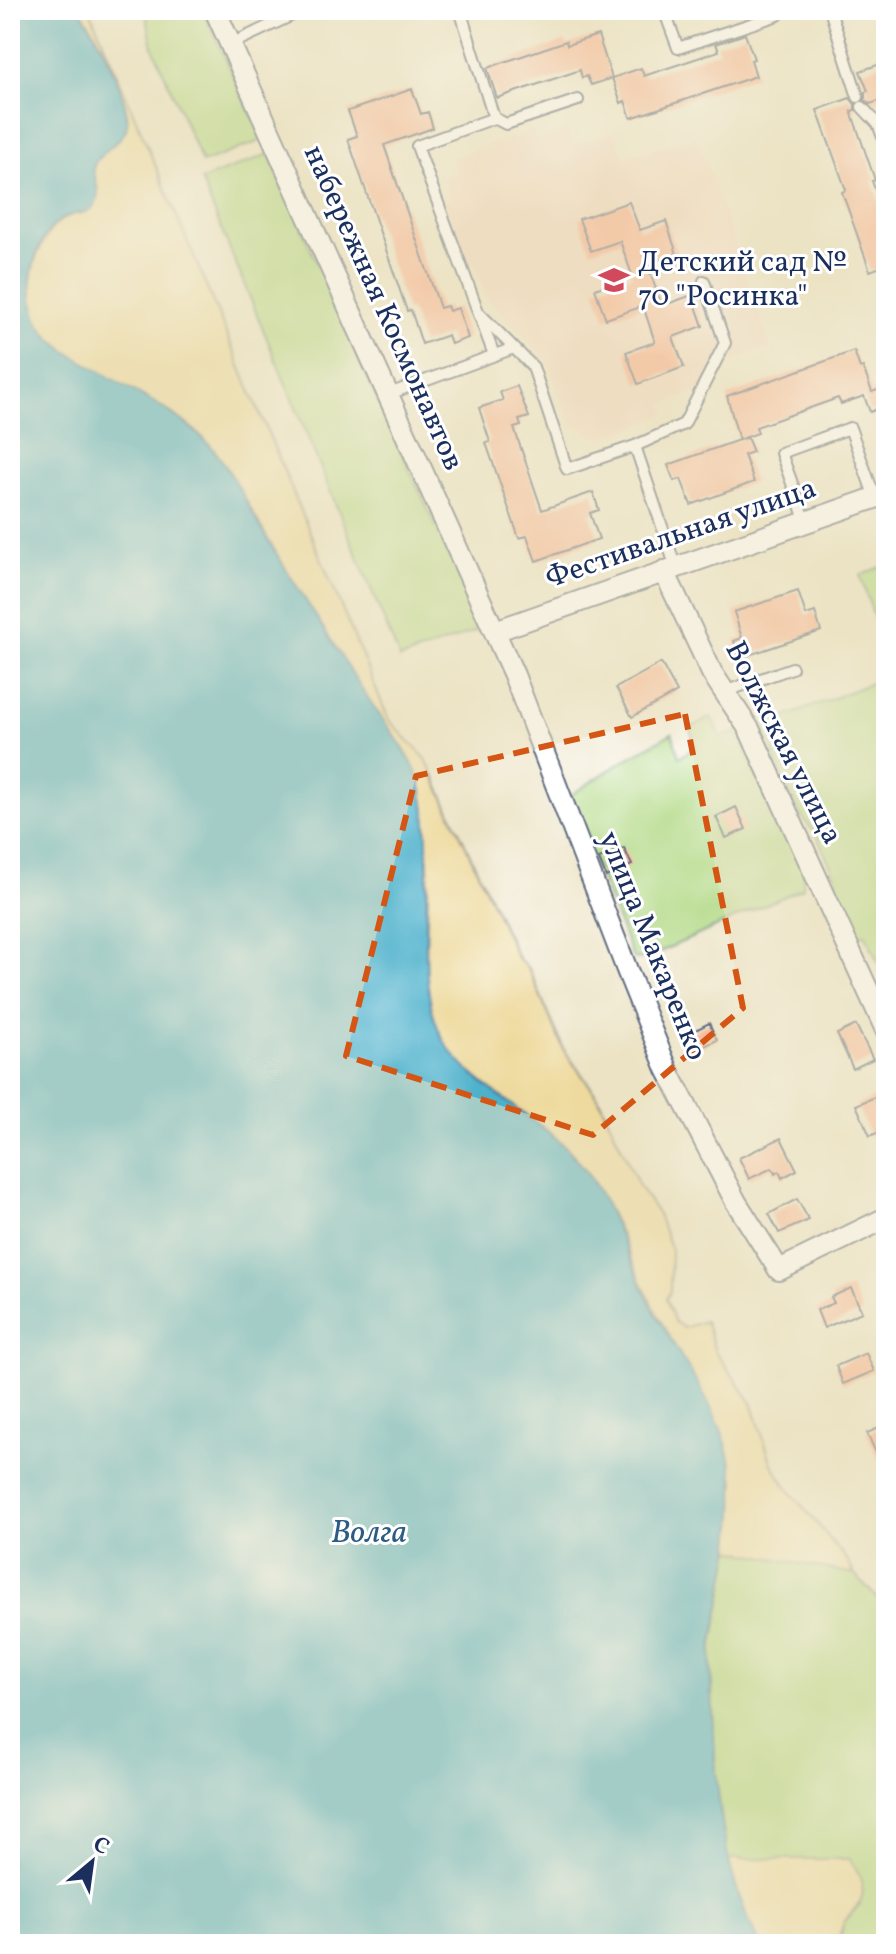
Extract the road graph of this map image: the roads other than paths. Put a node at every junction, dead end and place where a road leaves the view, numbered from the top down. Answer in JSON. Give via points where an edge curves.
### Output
{"nodes":[{"id":1,"x":215,"y":10,"type":"edge"},
{"id":2,"x":303,"y":10,"type":"edge"},
{"id":3,"x":460,"y":10,"type":"edge"},
{"id":4,"x":664,"y":10,"type":"edge"},
{"id":5,"x":776,"y":10,"type":"edge"},
{"id":6,"x":830,"y":10,"type":"edge"},
{"id":7,"x":231,"y":44,"type":"junction"},
{"id":8,"x":578,"y":100,"type":"dead end"},
{"id":9,"x":494,"y":118,"type":"junction"},
{"id":10,"x":882,"y":123,"type":"edge"},
{"id":11,"x":886,"y":145,"type":"edge"},
{"id":12,"x":704,"y":281,"type":"dead end"},
{"id":13,"x":478,"y":312,"type":"junction"},
{"id":14,"x":514,"y":348,"type":"junction"},
{"id":15,"x":494,"y":355,"type":"junction"},
{"id":16,"x":389,"y":394,"type":"junction"},
{"id":17,"x":635,"y":446,"type":"junction"},
{"id":18,"x":881,"y":496,"type":"edge"},
{"id":19,"x":806,"y":522,"type":"junction"},
{"id":20,"x":670,"y":570,"type":"junction"},
{"id":21,"x":495,"y":631,"type":"junction"},
{"id":22,"x":792,"y":668,"type":"dead end"},
{"id":23,"x":724,"y":692,"type":"junction"},
{"id":24,"x":886,"y":1030,"type":"edge"},
{"id":25,"x":886,"y":1218,"type":"edge"}],
"edges":[{"from":1,"to":7,"type":"street","name":"набережная Космонавтов"},
{"from":2,"to":7,"type":"lane"},
{"from":3,"to":9,"type":"lane"},
{"from":4,"to":5,"type":"lane","via":[[678,48],[778,15]]},
{"from":6,"to":10,"type":"lane","via":[[860,102]]},
{"from":7,"to":16,"type":"street","name":"набережная Космонавтов"},
{"from":8,"to":9,"type":"lane","via":[[506,124]]},
{"from":9,"to":13,"type":"lane","via":[[417,146]]},
{"from":10,"to":11,"type":"lane"},
{"from":12,"to":17,"type":"lane","via":[[725,343],[684,424]]},
{"from":13,"to":14,"type":"lane"},
{"from":13,"to":15,"type":"lane"},
{"from":14,"to":15,"type":"lane"},
{"from":14,"to":17,"type":"lane","via":[[533,367],[567,469]]},
{"from":15,"to":16,"type":"lane"},
{"from":16,"to":21,"type":"street","name":"набережная Космонавтов"},
{"from":17,"to":20,"type":"lane"},
{"from":18,"to":19,"type":"street","name":"Фестивальная улица"},
{"from":18,"to":19,"type":"lane","via":[[850,428],[781,453]]},
{"from":19,"to":20,"type":"street","name":"Фестивальная улица"},
{"from":20,"to":21,"type":"street","name":"Фестивальная улица"},
{"from":20,"to":23,"type":"street","name":"Волжская улица"},
{"from":21,"to":25,"type":"street","name":"улица Макаренко","via":[[667,1069],[736,1202],[779,1270]]},
{"from":22,"to":23,"type":"lane"},
{"from":23,"to":24,"type":"street","name":"Волжская улица","via":[[749,729]]}]}
